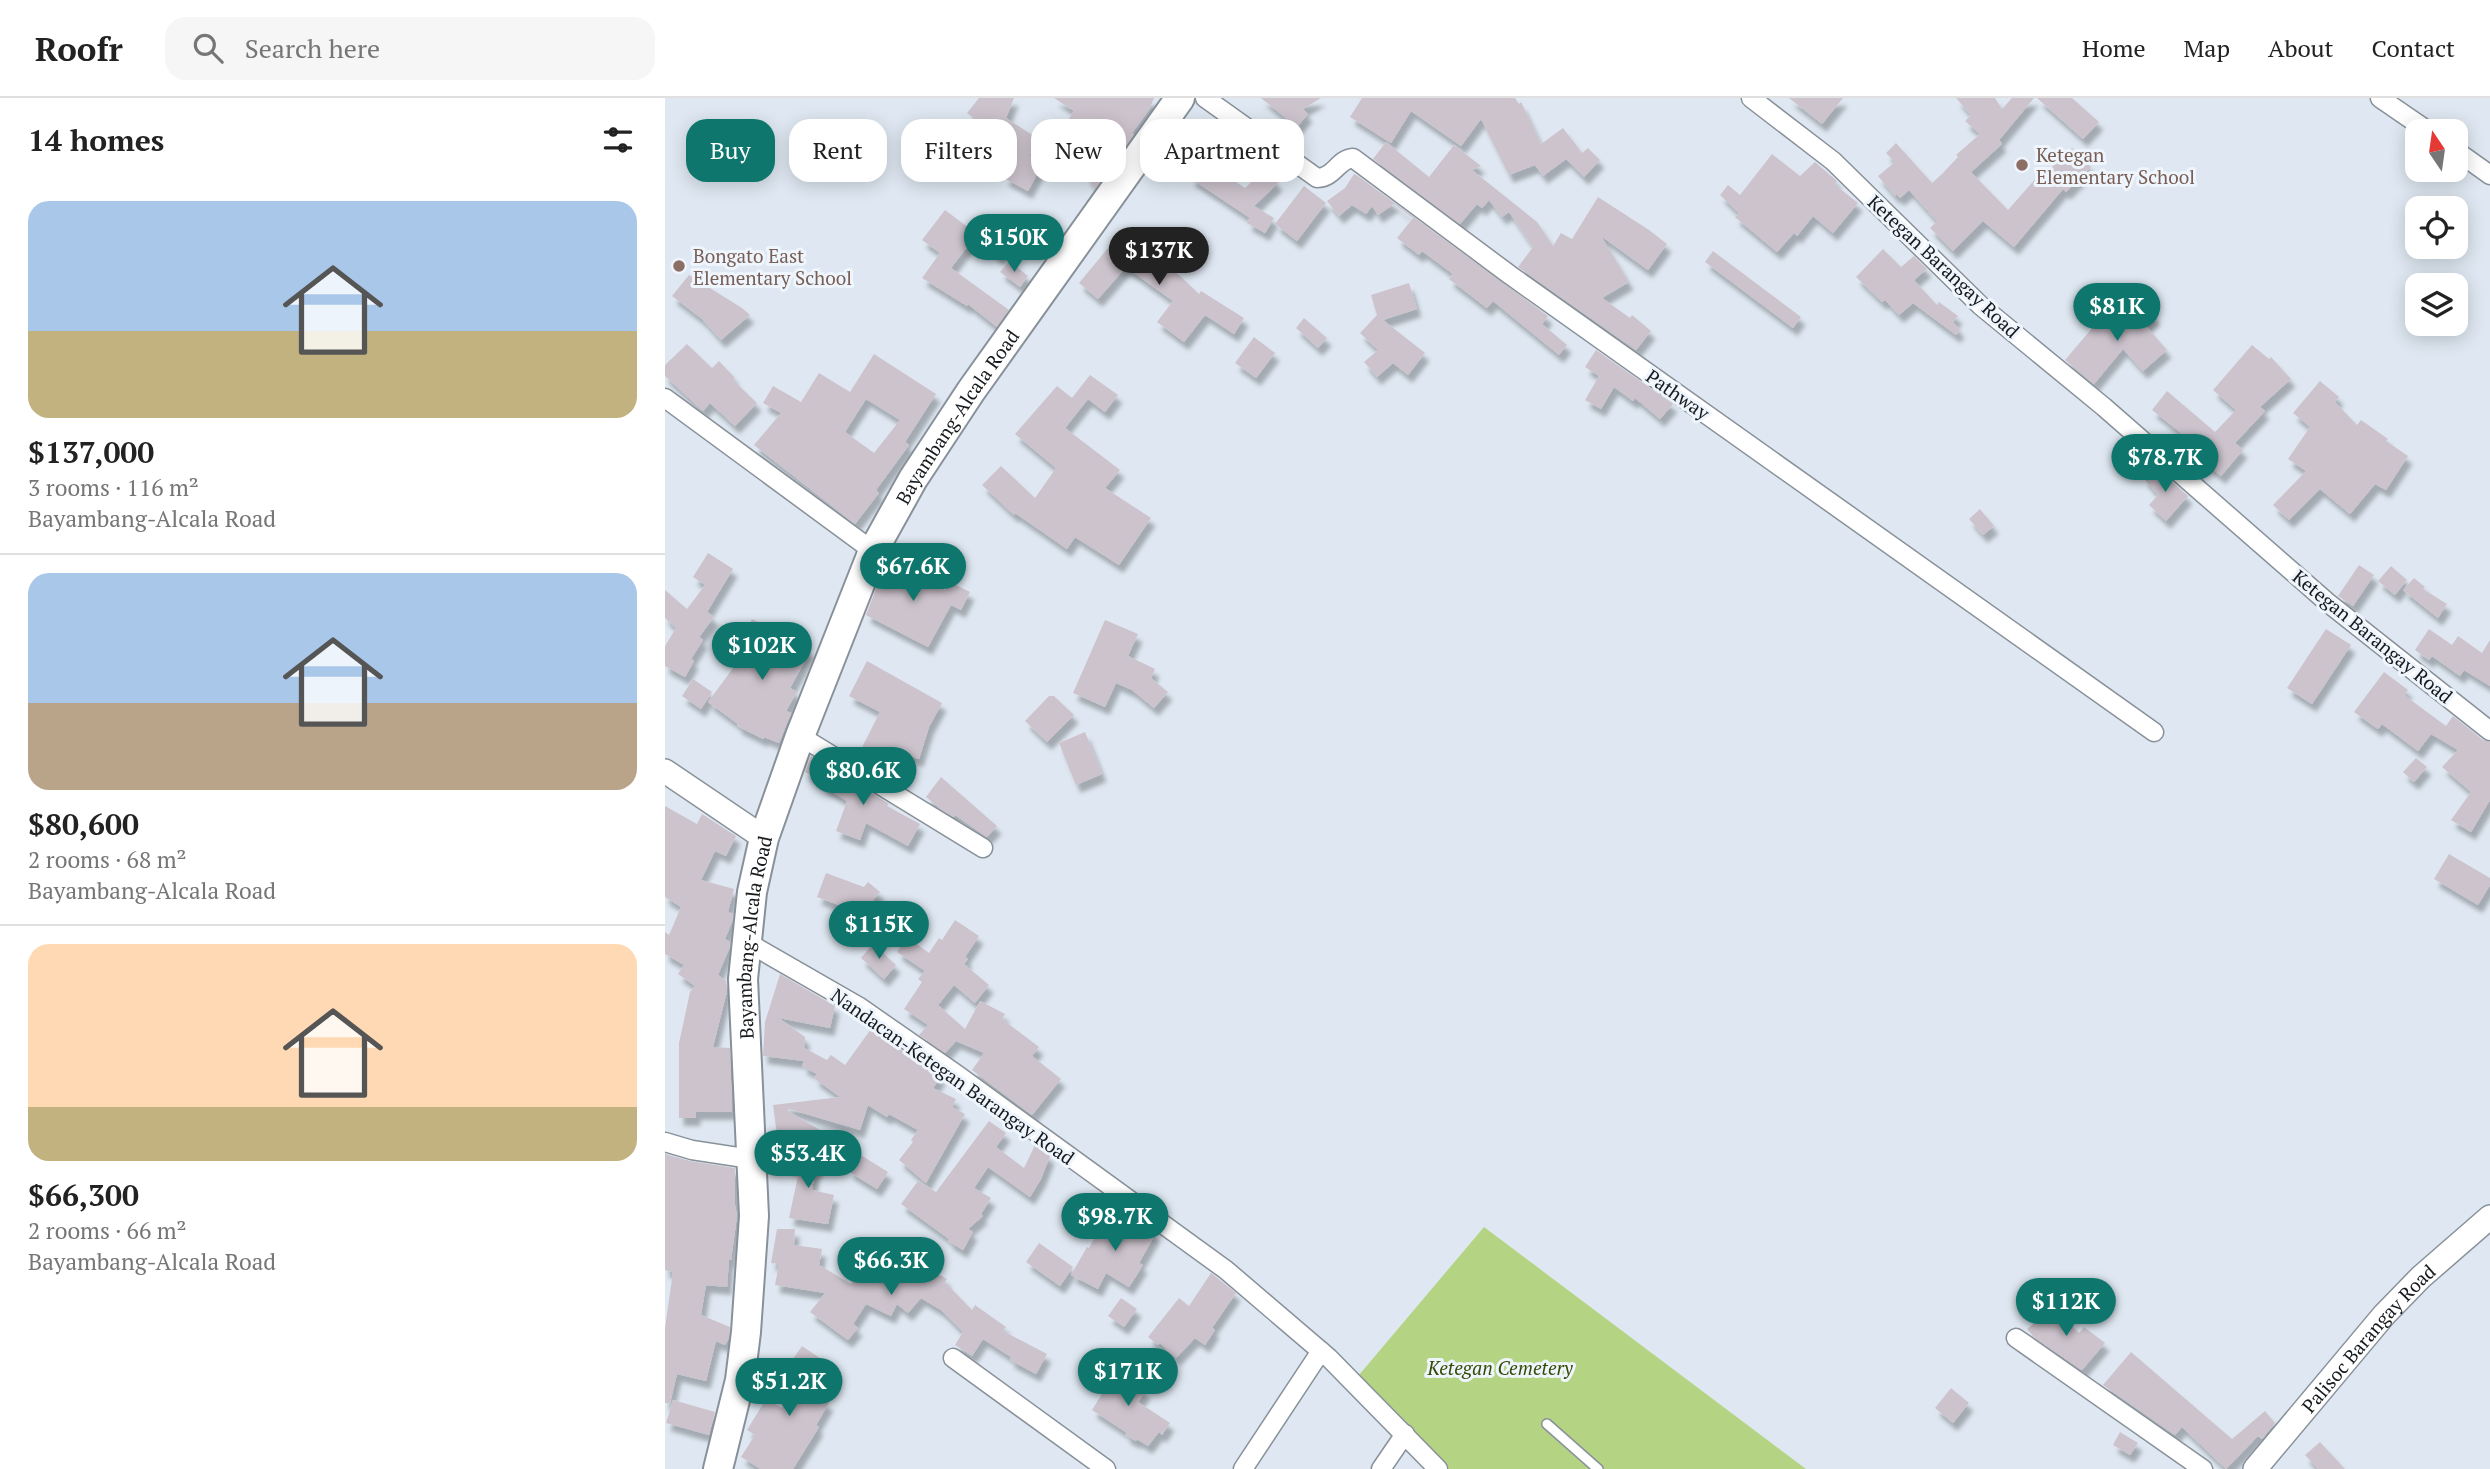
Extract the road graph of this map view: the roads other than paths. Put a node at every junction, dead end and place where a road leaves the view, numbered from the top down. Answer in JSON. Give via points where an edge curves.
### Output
{"nodes":[{"id":1,"x":1180,"y":98,"type":"edge"},
{"id":2,"x":1205,"y":98,"type":"edge"},
{"id":3,"x":1751,"y":98,"type":"edge"},
{"id":4,"x":2380,"y":98,"type":"edge"},
{"id":5,"x":2411,"y":119,"type":"edge"},
{"id":6,"x":2468,"y":159,"type":"edge"},
{"id":7,"x":2490,"y":175,"type":"edge"},
{"id":8,"x":665,"y":398,"type":"edge"},
{"id":9,"x":873,"y":551,"type":"junction"},
{"id":10,"x":2490,"y":731,"type":"edge"},
{"id":11,"x":2154,"y":732,"type":"dead end"},
{"id":12,"x":800,"y":736,"type":"junction"},
{"id":13,"x":665,"y":771,"type":"edge"},
{"id":14,"x":764,"y":838,"type":"junction"},
{"id":15,"x":982,"y":848,"type":"dead end"},
{"id":16,"x":745,"y":942,"type":"junction"},
{"id":17,"x":665,"y":1142,"type":"edge"},
{"id":18,"x":751,"y":1159,"type":"junction"},
{"id":19,"x":2490,"y":1217,"type":"edge"},
{"id":20,"x":2016,"y":1338,"type":"dead end"},
{"id":21,"x":1321,"y":1351,"type":"junction"},
{"id":22,"x":953,"y":1358,"type":"dead end"},
{"id":23,"x":1547,"y":1424,"type":"dead end"},
{"id":24,"x":1405,"y":1434,"type":"junction"},
{"id":25,"x":718,"y":1469,"type":"edge"},
{"id":26,"x":1106,"y":1469,"type":"edge"},
{"id":27,"x":1243,"y":1469,"type":"edge"},
{"id":28,"x":1381,"y":1469,"type":"edge"},
{"id":29,"x":1438,"y":1469,"type":"edge"},
{"id":30,"x":1598,"y":1469,"type":"edge"},
{"id":31,"x":2203,"y":1469,"type":"edge"},
{"id":32,"x":2255,"y":1469,"type":"edge"}],
"edges":[{"from":1,"to":9,"type":"main road","name":"Bayambang-Alcala Road","via":[[971,391]]},
{"from":2,"to":11,"type":"street","name":"Pathway","via":[[1317,178],[1353,158],[1510,275]]},
{"from":3,"to":10,"type":"street","name":"Ketegan Barangay Road","via":[[1833,161],[1981,306],[2326,602]]},
{"from":4,"to":5,"type":"street"},
{"from":6,"to":7,"type":"street"},
{"from":8,"to":9,"type":"street"},
{"from":9,"to":12,"type":"main road","name":"Bayambang-Alcala Road"},
{"from":12,"to":14,"type":"main road","name":"Bayambang-Alcala Road"},
{"from":12,"to":15,"type":"street"},
{"from":13,"to":14,"type":"street"},
{"from":14,"to":16,"type":"main road","name":"Bayambang-Alcala Road"},
{"from":16,"to":18,"type":"main road","name":"Bayambang-Alcala Road"},
{"from":16,"to":21,"type":"street","name":"Nandacan-Ketegan Barangay Road","via":[[858,1006],[957,1074],[1226,1270]]},
{"from":17,"to":18,"type":"street"},
{"from":18,"to":25,"type":"main road","name":"Bayambang-Alcala Road","via":[[754,1216],[740,1380]]},
{"from":19,"to":32,"type":"street","name":"Palisoc Barangay Road","via":[[2384,1315]]},
{"from":20,"to":31,"type":"street"},
{"from":21,"to":24,"type":"street","name":"Nandacan-Ketegan Barangay Road"},
{"from":21,"to":27,"type":"street"},
{"from":22,"to":26,"type":"street"},
{"from":23,"to":30,"type":"lane"},
{"from":24,"to":28,"type":"street"},
{"from":24,"to":29,"type":"street","name":"Nandacan-Ketegan Barangay Road"}]}
